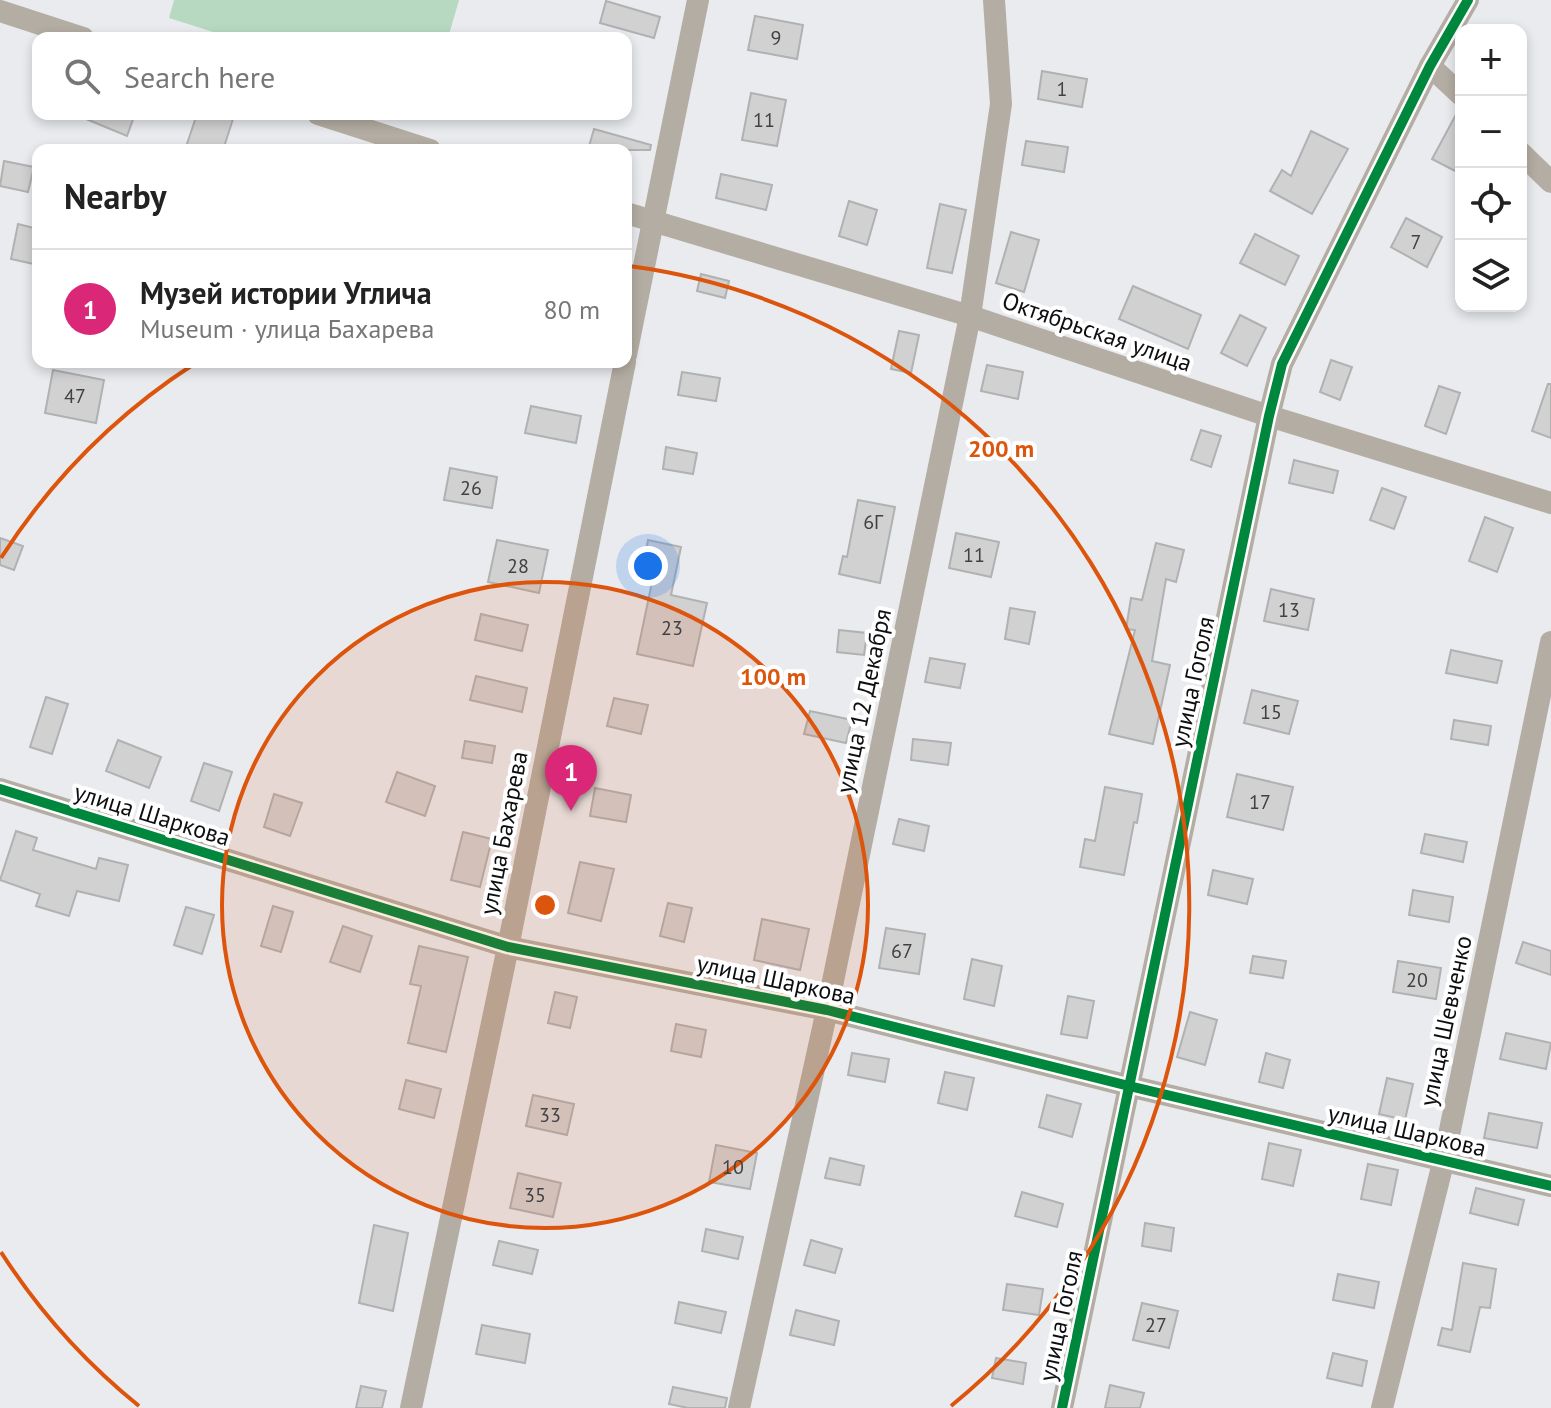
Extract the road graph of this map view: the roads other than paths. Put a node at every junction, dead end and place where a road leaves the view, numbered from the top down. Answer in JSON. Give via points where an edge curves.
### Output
{"nodes":[{"id":1,"x":698,"y":0,"type":"edge"},
{"id":2,"x":994,"y":0,"type":"edge"},
{"id":3,"x":1468,"y":0,"type":"edge"},
{"id":4,"x":0,"y":11,"type":"edge"},
{"id":5,"x":65,"y":32,"type":"edge"},
{"id":6,"x":1430,"y":66,"type":"junction"},
{"id":7,"x":1455,"y":89,"type":"edge"},
{"id":8,"x":337,"y":120,"type":"edge"},
{"id":9,"x":411,"y":144,"type":"edge"},
{"id":10,"x":1527,"y":159,"type":"edge"},
{"id":11,"x":1551,"y":182,"type":"edge"},
{"id":12,"x":632,"y":215,"type":"edge"},
{"id":13,"x":653,"y":222,"type":"junction"},
{"id":14,"x":970,"y":316,"type":"junction"},
{"id":15,"x":632,"y":325,"type":"edge"},
{"id":16,"x":624,"y":368,"type":"edge"},
{"id":17,"x":1269,"y":416,"type":"junction"},
{"id":18,"x":1551,"y":503,"type":"edge"},
{"id":19,"x":1551,"y":642,"type":"edge"},
{"id":20,"x":0,"y":789,"type":"edge"},
{"id":21,"x":508,"y":947,"type":"junction"},
{"id":22,"x":827,"y":1010,"type":"junction"},
{"id":23,"x":1129,"y":1086,"type":"junction"},
{"id":24,"x":1444,"y":1159,"type":"junction"},
{"id":25,"x":1551,"y":1186,"type":"edge"},
{"id":26,"x":411,"y":1408,"type":"edge"},
{"id":27,"x":739,"y":1408,"type":"edge"},
{"id":28,"x":1062,"y":1408,"type":"edge"},
{"id":29,"x":1382,"y":1408,"type":"edge"}],
"edges":[{"from":1,"to":13,"type":"street"},
{"from":2,"to":14,"type":"street","name":"улица 12 Декабря","via":[[1001,104]]},
{"from":3,"to":6,"type":"street","name":"улица Гоголя"},
{"from":4,"to":5,"type":"street"},
{"from":6,"to":7,"type":"street"},
{"from":6,"to":17,"type":"street","name":"улица Гоголя","via":[[1282,364]]},
{"from":8,"to":9,"type":"street"},
{"from":10,"to":11,"type":"street"},
{"from":12,"to":13,"type":"street","name":"Октябрьская улица"},
{"from":13,"to":14,"type":"street","name":"Октябрьская улица"},
{"from":13,"to":15,"type":"street"},
{"from":14,"to":17,"type":"street","name":"Октябрьская улица"},
{"from":14,"to":22,"type":"street","name":"улица 12 Декабря"},
{"from":16,"to":21,"type":"street","name":"улица Бахарева"},
{"from":17,"to":18,"type":"street","name":"Октябрьская улица"},
{"from":17,"to":23,"type":"street","name":"улица Гоголя"},
{"from":19,"to":24,"type":"street","name":"улица Шевченко"},
{"from":20,"to":21,"type":"street","name":"улица Шаркова"},
{"from":21,"to":22,"type":"street","name":"улица Шаркова"},
{"from":21,"to":26,"type":"street","name":"улица Бахарева"},
{"from":22,"to":23,"type":"street","name":"улица Шаркова"},
{"from":22,"to":27,"type":"street","name":"улица 12 Декабря"},
{"from":23,"to":24,"type":"street","name":"улица Шаркова"},
{"from":23,"to":28,"type":"street","name":"улица Гоголя"},
{"from":24,"to":25,"type":"street","name":"улица Шаркова"},
{"from":24,"to":29,"type":"street","name":"улица Шевченко"}]}
